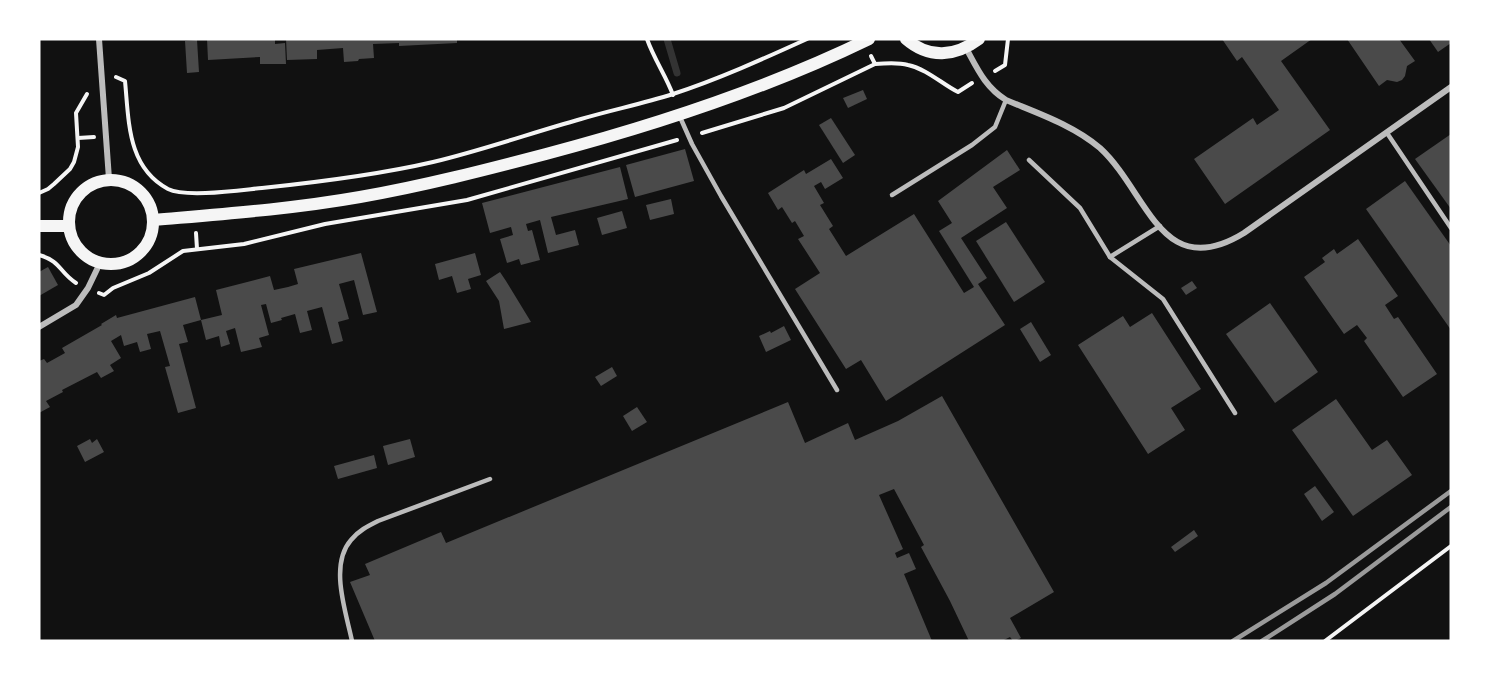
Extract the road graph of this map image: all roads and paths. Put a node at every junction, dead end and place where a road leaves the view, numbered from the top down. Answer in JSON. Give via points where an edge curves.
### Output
{"nodes":[{"id":1,"x":99,"y":39,"type":"edge"},
{"id":2,"x":647,"y":39,"type":"edge"},
{"id":3,"x":807,"y":39,"type":"edge"},
{"id":4,"x":869,"y":39,"type":"edge"},
{"id":5,"x":906,"y":39,"type":"edge"},
{"id":6,"x":979,"y":39,"type":"edge"},
{"id":7,"x":966,"y":48,"type":"junction"},
{"id":8,"x":1451,"y":87,"type":"edge"},
{"id":9,"x":672,"y":94,"type":"junction"},
{"id":10,"x":1006,"y":100,"type":"junction"},
{"id":11,"x":679,"y":114,"type":"junction"},
{"id":12,"x":1387,"y":133,"type":"junction"},
{"id":13,"x":131,"y":135,"type":"dead end"},
{"id":14,"x":78,"y":138,"type":"dead end"},
{"id":15,"x":1029,"y":160,"type":"dead end"},
{"id":16,"x":109,"y":179,"type":"junction"},
{"id":17,"x":39,"y":194,"type":"edge"},
{"id":18,"x":892,"y":195,"type":"dead end"},
{"id":19,"x":154,"y":220,"type":"junction"},
{"id":20,"x":39,"y":226,"type":"edge"},
{"id":21,"x":69,"y":226,"type":"junction"},
{"id":22,"x":1160,"y":226,"type":"junction"},
{"id":23,"x":1451,"y":228,"type":"edge"},
{"id":24,"x":197,"y":249,"type":"dead end"},
{"id":25,"x":39,"y":255,"type":"edge"},
{"id":26,"x":1110,"y":257,"type":"junction"},
{"id":27,"x":100,"y":263,"type":"junction"},
{"id":28,"x":88,"y":288,"type":"junction"},
{"id":29,"x":39,"y":327,"type":"edge"},
{"id":30,"x":837,"y":390,"type":"dead end"},
{"id":31,"x":1235,"y":413,"type":"dead end"},
{"id":32,"x":489,"y":479,"type":"dead end"},
{"id":33,"x":1451,"y":546,"type":"edge"},
{"id":34,"x":352,"y":641,"type":"edge"},
{"id":35,"x":1325,"y":641,"type":"edge"}],
"edges":[{"from":1,"to":16,"type":"street"},
{"from":2,"to":9,"type":"path"},
{"from":3,"to":9,"type":"path"},
{"from":4,"to":11,"type":"main road","via":[[772,81]]},
{"from":5,"to":7,"type":"main road","via":[[939,54]]},
{"from":6,"to":7,"type":"main road"},
{"from":7,"to":10,"type":"street","via":[[986,83]]},
{"from":8,"to":12,"type":"street"},
{"from":9,"to":11,"type":"path"},
{"from":9,"to":13,"type":"path","via":[[428,163],[354,177],[240,190],[179,193],[166,188],[143,167]]},
{"from":10,"to":18,"type":"lane","via":[[995,127]]},
{"from":10,"to":22,"type":"street","via":[[1071,129],[1100,149]]},
{"from":11,"to":19,"type":"main road","via":[[539,156],[389,191],[304,206]]},
{"from":11,"to":30,"type":"lane","via":[[721,196]]},
{"from":12,"to":22,"type":"street","via":[[1225,244],[1208,248],[1183,245]]},
{"from":12,"to":23,"type":"lane"},
{"from":14,"to":17,"type":"path","via":[[72,166]]},
{"from":15,"to":26,"type":"lane","via":[[1080,208]]},
{"from":16,"to":19,"type":"main road","via":[[128,183],[143,194]]},
{"from":16,"to":21,"type":"main road","via":[[84,189],[75,199],[69,212]]},
{"from":19,"to":27,"type":"main road","via":[[149,239],[137,255],[120,263]]},
{"from":20,"to":21,"type":"main road"},
{"from":21,"to":27,"type":"main road","via":[[82,253]]},
{"from":22,"to":26,"type":"lane"},
{"from":24,"to":28,"type":"path","via":[[179,253],[104,295]]},
{"from":25,"to":28,"type":"path","via":[[54,261],[71,280]]},
{"from":26,"to":31,"type":"lane","via":[[1163,299]]},
{"from":27,"to":28,"type":"street"},
{"from":28,"to":29,"type":"street","via":[[76,305]]},
{"from":32,"to":34,"type":"lane","via":[[378,521],[351,538],[343,553],[340,573]]},
{"from":33,"to":35,"type":"path"}]}
